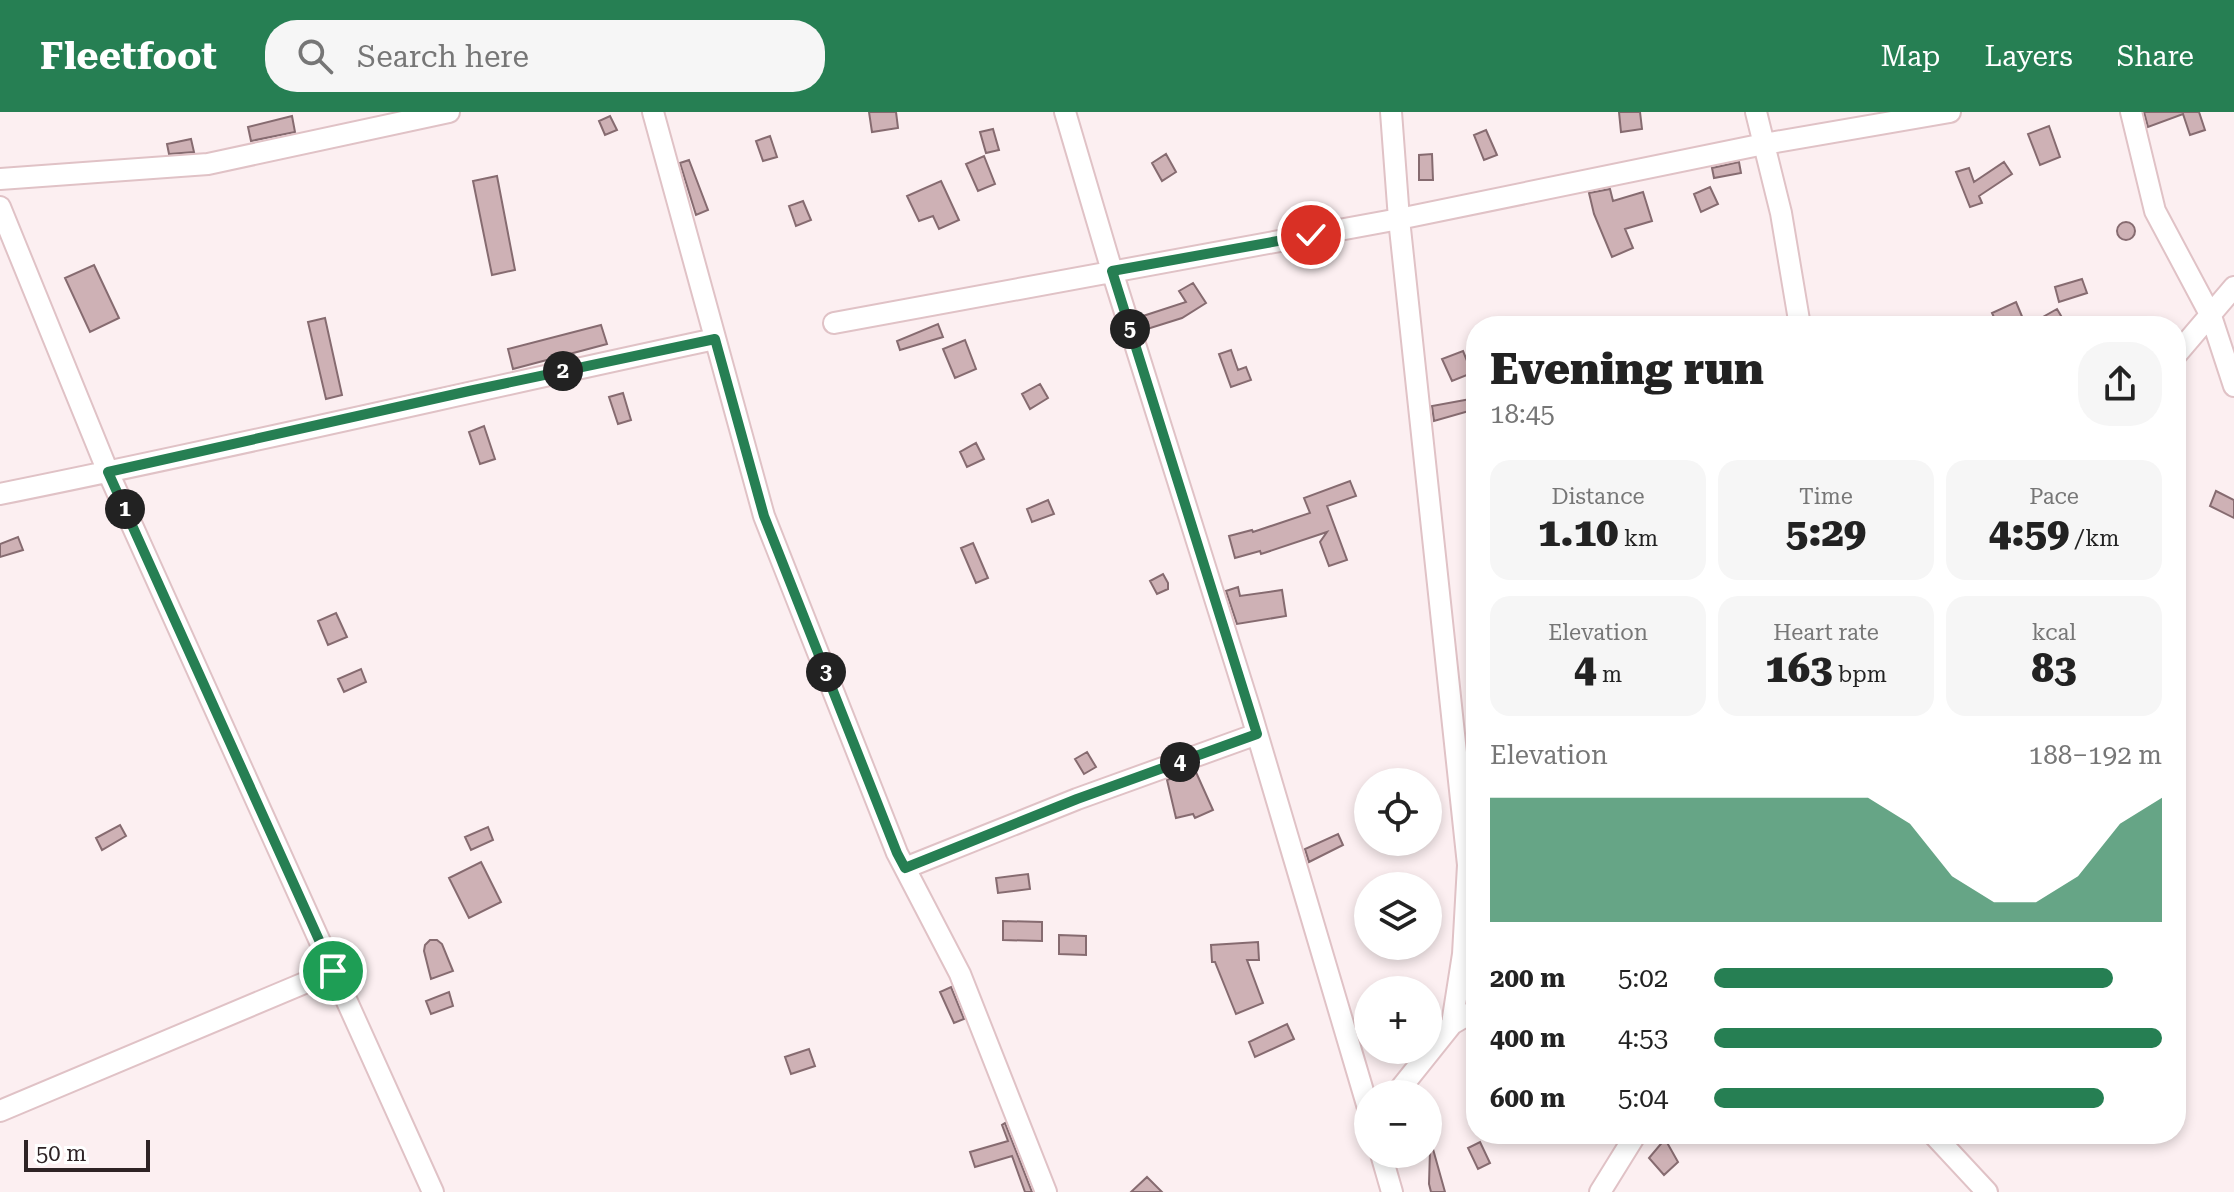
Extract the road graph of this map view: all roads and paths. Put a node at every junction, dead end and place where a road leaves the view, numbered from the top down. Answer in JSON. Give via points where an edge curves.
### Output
{"nodes":[{"id":1,"x":449,"y":112,"type":"edge"},
{"id":2,"x":653,"y":112,"type":"edge"},
{"id":3,"x":1065,"y":112,"type":"edge"},
{"id":4,"x":1391,"y":112,"type":"edge"},
{"id":5,"x":1756,"y":112,"type":"edge"},
{"id":6,"x":1950,"y":112,"type":"edge"},
{"id":7,"x":2131,"y":112,"type":"edge"},
{"id":8,"x":1764,"y":144,"type":"junction"},
{"id":9,"x":0,"y":179,"type":"edge"},
{"id":10,"x":0,"y":207,"type":"edge"},
{"id":11,"x":1399,"y":219,"type":"junction"},
{"id":12,"x":1112,"y":271,"type":"junction"},
{"id":13,"x":2234,"y":287,"type":"edge"},
{"id":14,"x":1798,"y":316,"type":"edge"},
{"id":15,"x":2211,"y":316,"type":"junction"},
{"id":16,"x":834,"y":323,"type":"dead end"},
{"id":17,"x":715,"y":339,"type":"junction"},
{"id":18,"x":2186,"y":344,"type":"edge"},
{"id":19,"x":2234,"y":386,"type":"edge"},
{"id":20,"x":108,"y":472,"type":"junction"},
{"id":21,"x":0,"y":494,"type":"edge"},
{"id":22,"x":1257,"y":734,"type":"junction"},
{"id":23,"x":1466,"y":846,"type":"edge"},
{"id":24,"x":905,"y":868,"type":"junction"},
{"id":25,"x":1466,"y":901,"type":"edge"},
{"id":26,"x":333,"y":971,"type":"junction"},
{"id":27,"x":1466,"y":1016,"type":"edge"},
{"id":28,"x":1452,"y":1024,"type":"junction"},
{"id":29,"x":1360,"y":1080,"type":"edge"},
{"id":30,"x":1407,"y":1080,"type":"edge"},
{"id":31,"x":0,"y":1111,"type":"edge"},
{"id":32,"x":1630,"y":1144,"type":"edge"},
{"id":33,"x":1942,"y":1144,"type":"edge"},
{"id":34,"x":1385,"y":1168,"type":"edge"},
{"id":35,"x":433,"y":1192,"type":"edge"},
{"id":36,"x":1046,"y":1192,"type":"edge"},
{"id":37,"x":1392,"y":1192,"type":"edge"},
{"id":38,"x":1600,"y":1192,"type":"edge"},
{"id":39,"x":1987,"y":1192,"type":"edge"}],
"edges":[{"from":1,"to":9,"type":"street","via":[[208,164]]},
{"from":2,"to":17,"type":"street"},
{"from":3,"to":12,"type":"street"},
{"from":4,"to":11,"type":"street"},
{"from":5,"to":8,"type":"street"},
{"from":6,"to":8,"type":"street"},
{"from":7,"to":15,"type":"street","via":[[2155,211]]},
{"from":8,"to":11,"type":"street"},
{"from":8,"to":14,"type":"street"},
{"from":10,"to":20,"type":"street"},
{"from":11,"to":12,"type":"street"},
{"from":11,"to":23,"type":"street"},
{"from":12,"to":16,"type":"street"},
{"from":12,"to":22,"type":"street"},
{"from":13,"to":15,"type":"street"},
{"from":15,"to":18,"type":"street"},
{"from":15,"to":19,"type":"street"},
{"from":17,"to":20,"type":"street"},
{"from":17,"to":24,"type":"street","via":[[764,516]]},
{"from":20,"to":21,"type":"street"},
{"from":20,"to":26,"type":"street"},
{"from":22,"to":24,"type":"street"},
{"from":22,"to":29,"type":"street"},
{"from":24,"to":36,"type":"street","via":[[960,974]]},
{"from":25,"to":28,"type":"street"},
{"from":26,"to":31,"type":"street"},
{"from":26,"to":35,"type":"street"},
{"from":27,"to":28,"type":"street"},
{"from":28,"to":30,"type":"street"},
{"from":32,"to":38,"type":"street"},
{"from":33,"to":39,"type":"street"},
{"from":34,"to":37,"type":"street"}]}
